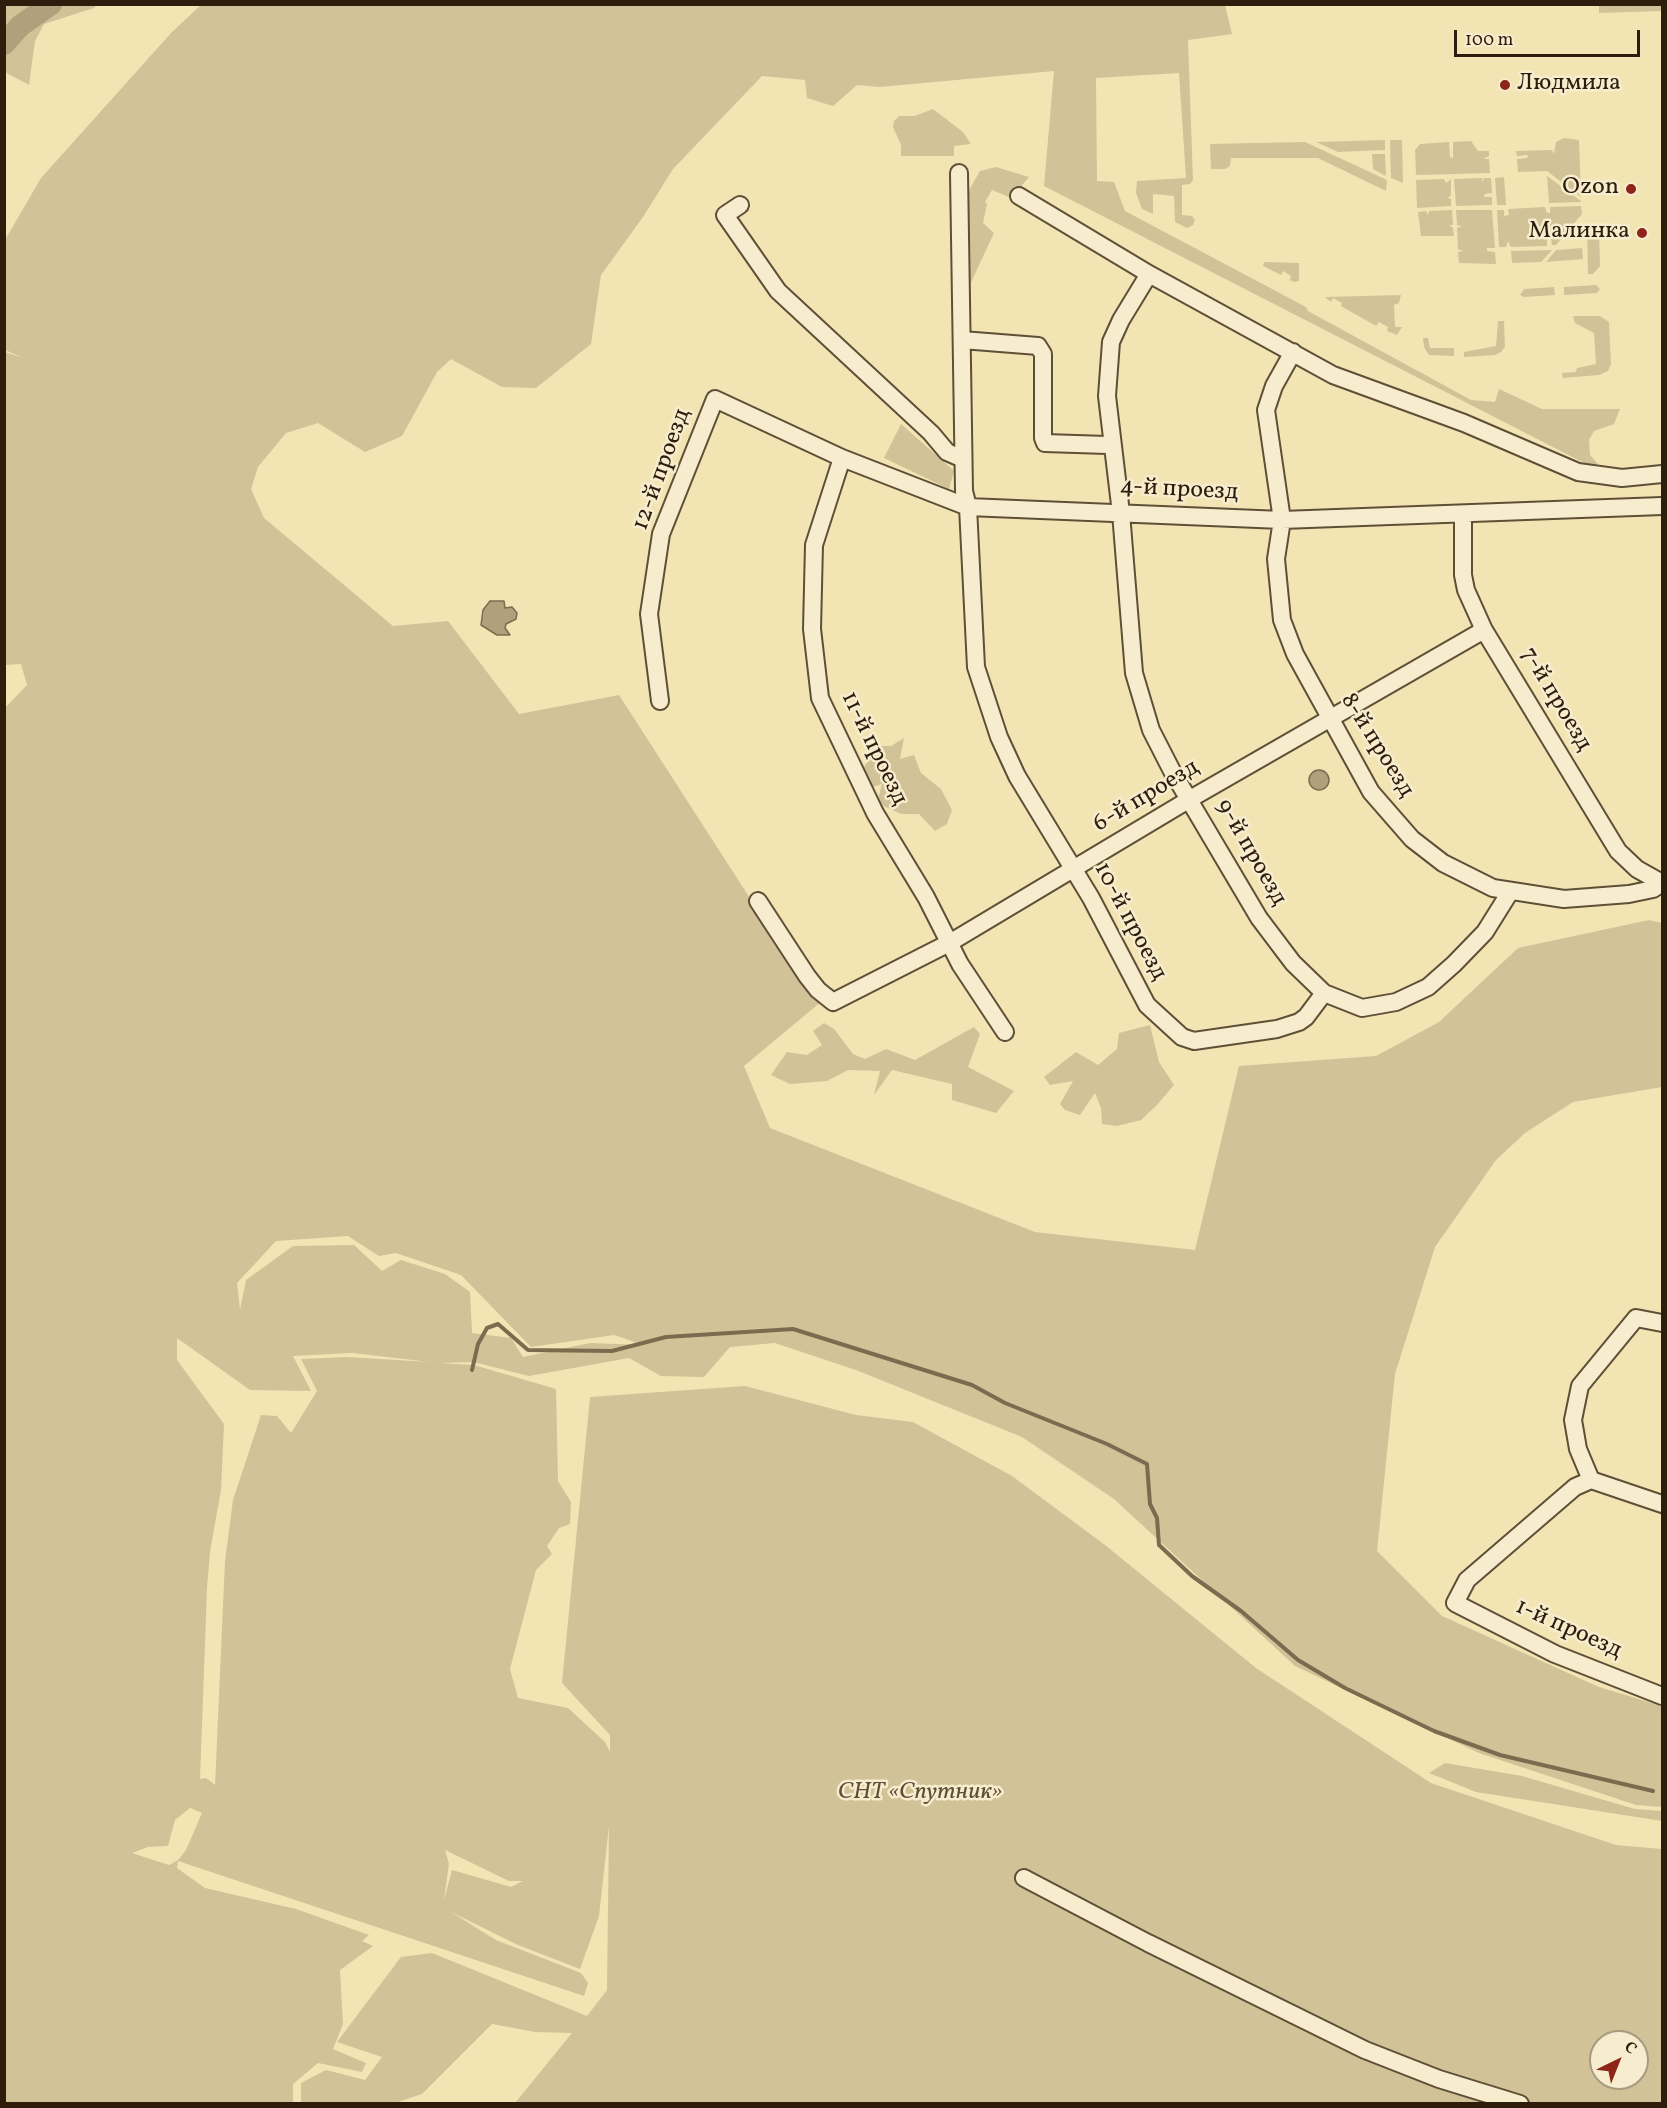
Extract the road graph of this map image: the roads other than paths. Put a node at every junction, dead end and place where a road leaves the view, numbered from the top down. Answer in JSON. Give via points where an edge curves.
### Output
{"nodes":[{"id":1,"x":959,"y":174,"type":"dead end"},
{"id":2,"x":1019,"y":196,"type":"dead end"},
{"id":3,"x":740,"y":205,"type":"dead end"},
{"id":4,"x":1149,"y":274,"type":"junction"},
{"id":5,"x":962,"y":340,"type":"junction"},
{"id":6,"x":1293,"y":352,"type":"junction"},
{"id":7,"x":715,"y":399,"type":"joint"},
{"id":8,"x":1107,"y":445,"type":"dead end"},
{"id":9,"x":842,"y":458,"type":"junction"},
{"id":10,"x":963,"y":459,"type":"junction"},
{"id":11,"x":1662,"y":474,"type":"edge"},
{"id":12,"x":1662,"y":506,"type":"edge"},
{"id":13,"x":968,"y":507,"type":"junction"},
{"id":14,"x":1121,"y":513,"type":"junction"},
{"id":15,"x":1463,"y":514,"type":"junction"},
{"id":16,"x":1282,"y":520,"type":"junction"},
{"id":17,"x":1484,"y":630,"type":"junction"},
{"id":18,"x":660,"y":700,"type":"dead end"},
{"id":19,"x":1329,"y":719,"type":"junction"},
{"id":20,"x":1190,"y":799,"type":"junction"},
{"id":21,"x":1073,"y":869,"type":"junction"},
{"id":22,"x":1662,"y":883,"type":"edge"},
{"id":23,"x":1510,"y":892,"type":"junction"},
{"id":24,"x":758,"y":901,"type":"dead end"},
{"id":25,"x":951,"y":942,"type":"junction"},
{"id":26,"x":1324,"y":993,"type":"junction"},
{"id":27,"x":1005,"y":1032,"type":"dead end"},
{"id":28,"x":1662,"y":1323,"type":"edge"},
{"id":29,"x":1591,"y":1480,"type":"junction"},
{"id":30,"x":1662,"y":1504,"type":"edge"},
{"id":31,"x":1662,"y":1696,"type":"edge"},
{"id":32,"x":1024,"y":1878,"type":"dead end"},
{"id":33,"x":1520,"y":2103,"type":"edge"}],
"edges":[{"from":1,"to":5,"type":"street","name":"10-й проезд"},
{"from":2,"to":4,"type":"street"},
{"from":3,"to":10,"type":"street","via":[[725,215],[778,291],[947,452]]},
{"from":4,"to":6,"type":"street"},
{"from":4,"to":14,"type":"street","name":"9-й проезд","via":[[1112,342],[1107,396]]},
{"from":5,"to":8,"type":"street","via":[[1038,346],[1043,354],[1045,443]]},
{"from":5,"to":10,"type":"street","name":"10-й проезд"},
{"from":6,"to":11,"type":"street","via":[[1333,375],[1464,423],[1578,472],[1622,478]]},
{"from":6,"to":16,"type":"street","name":"8-й проезд","via":[[1266,410]]},
{"from":7,"to":9,"type":"street","name":"4-й проезд"},
{"from":7,"to":18,"type":"street","name":"12-й проезд","via":[[661,534],[649,614]]},
{"from":9,"to":13,"type":"street","name":"4-й проезд"},
{"from":9,"to":25,"type":"street","name":"11-й проезд","via":[[814,545],[812,629],[820,698],[875,813]]},
{"from":10,"to":13,"type":"street","name":"10-й проезд"},
{"from":12,"to":15,"type":"street","name":"4-й проезд"},
{"from":13,"to":14,"type":"street","name":"4-й проезд"},
{"from":13,"to":21,"type":"street","name":"10-й проезд","via":[[979,678],[1017,776]]},
{"from":14,"to":16,"type":"street","name":"4-й проезд"},
{"from":14,"to":20,"type":"street","name":"9-й проезд","via":[[1134,673],[1151,730]]},
{"from":15,"to":16,"type":"street","name":"4-й проезд"},
{"from":15,"to":17,"type":"street","name":"7-й проезд","via":[[1463,575]]},
{"from":16,"to":19,"type":"street","name":"8-й проезд","via":[[1276,559],[1282,620]]},
{"from":17,"to":19,"type":"street","name":"6-й проезд"},
{"from":17,"to":22,"type":"street","name":"7-й проезд","via":[[1618,851],[1637,869]]},
{"from":19,"to":20,"type":"street","name":"6-й проезд"},
{"from":19,"to":23,"type":"street","name":"8-й проезд","via":[[1371,792],[1412,838],[1443,863],[1472,879]]},
{"from":20,"to":21,"type":"street","name":"6-й проезд"},
{"from":20,"to":26,"type":"street","name":"9-й проезд","via":[[1259,918],[1293,963]]},
{"from":21,"to":25,"type":"street","name":"6-й проезд"},
{"from":21,"to":26,"type":"street","name":"10-й проезд","via":[[1147,1005],[1182,1037],[1194,1041],[1277,1029],[1306,1017]]},
{"from":22,"to":23,"type":"street","name":"8-й проезд","via":[[1653,889],[1591,898]]},
{"from":23,"to":26,"type":"street","via":[[1485,932],[1454,964],[1412,996],[1362,1008]]},
{"from":24,"to":25,"type":"street","name":"6-й проезд","via":[[807,976],[833,1002]]},
{"from":25,"to":27,"type":"street","name":"11-й проезд","via":[[960,964]]},
{"from":28,"to":29,"type":"street","via":[[1636,1318],[1580,1386],[1573,1429]]},
{"from":29,"to":30,"type":"street"},
{"from":29,"to":31,"type":"street","name":"1-й проезд","via":[[1575,1487],[1467,1580],[1455,1603],[1555,1654]]},
{"from":32,"to":33,"type":"street","via":[[1365,2050],[1438,2079]]}]}
